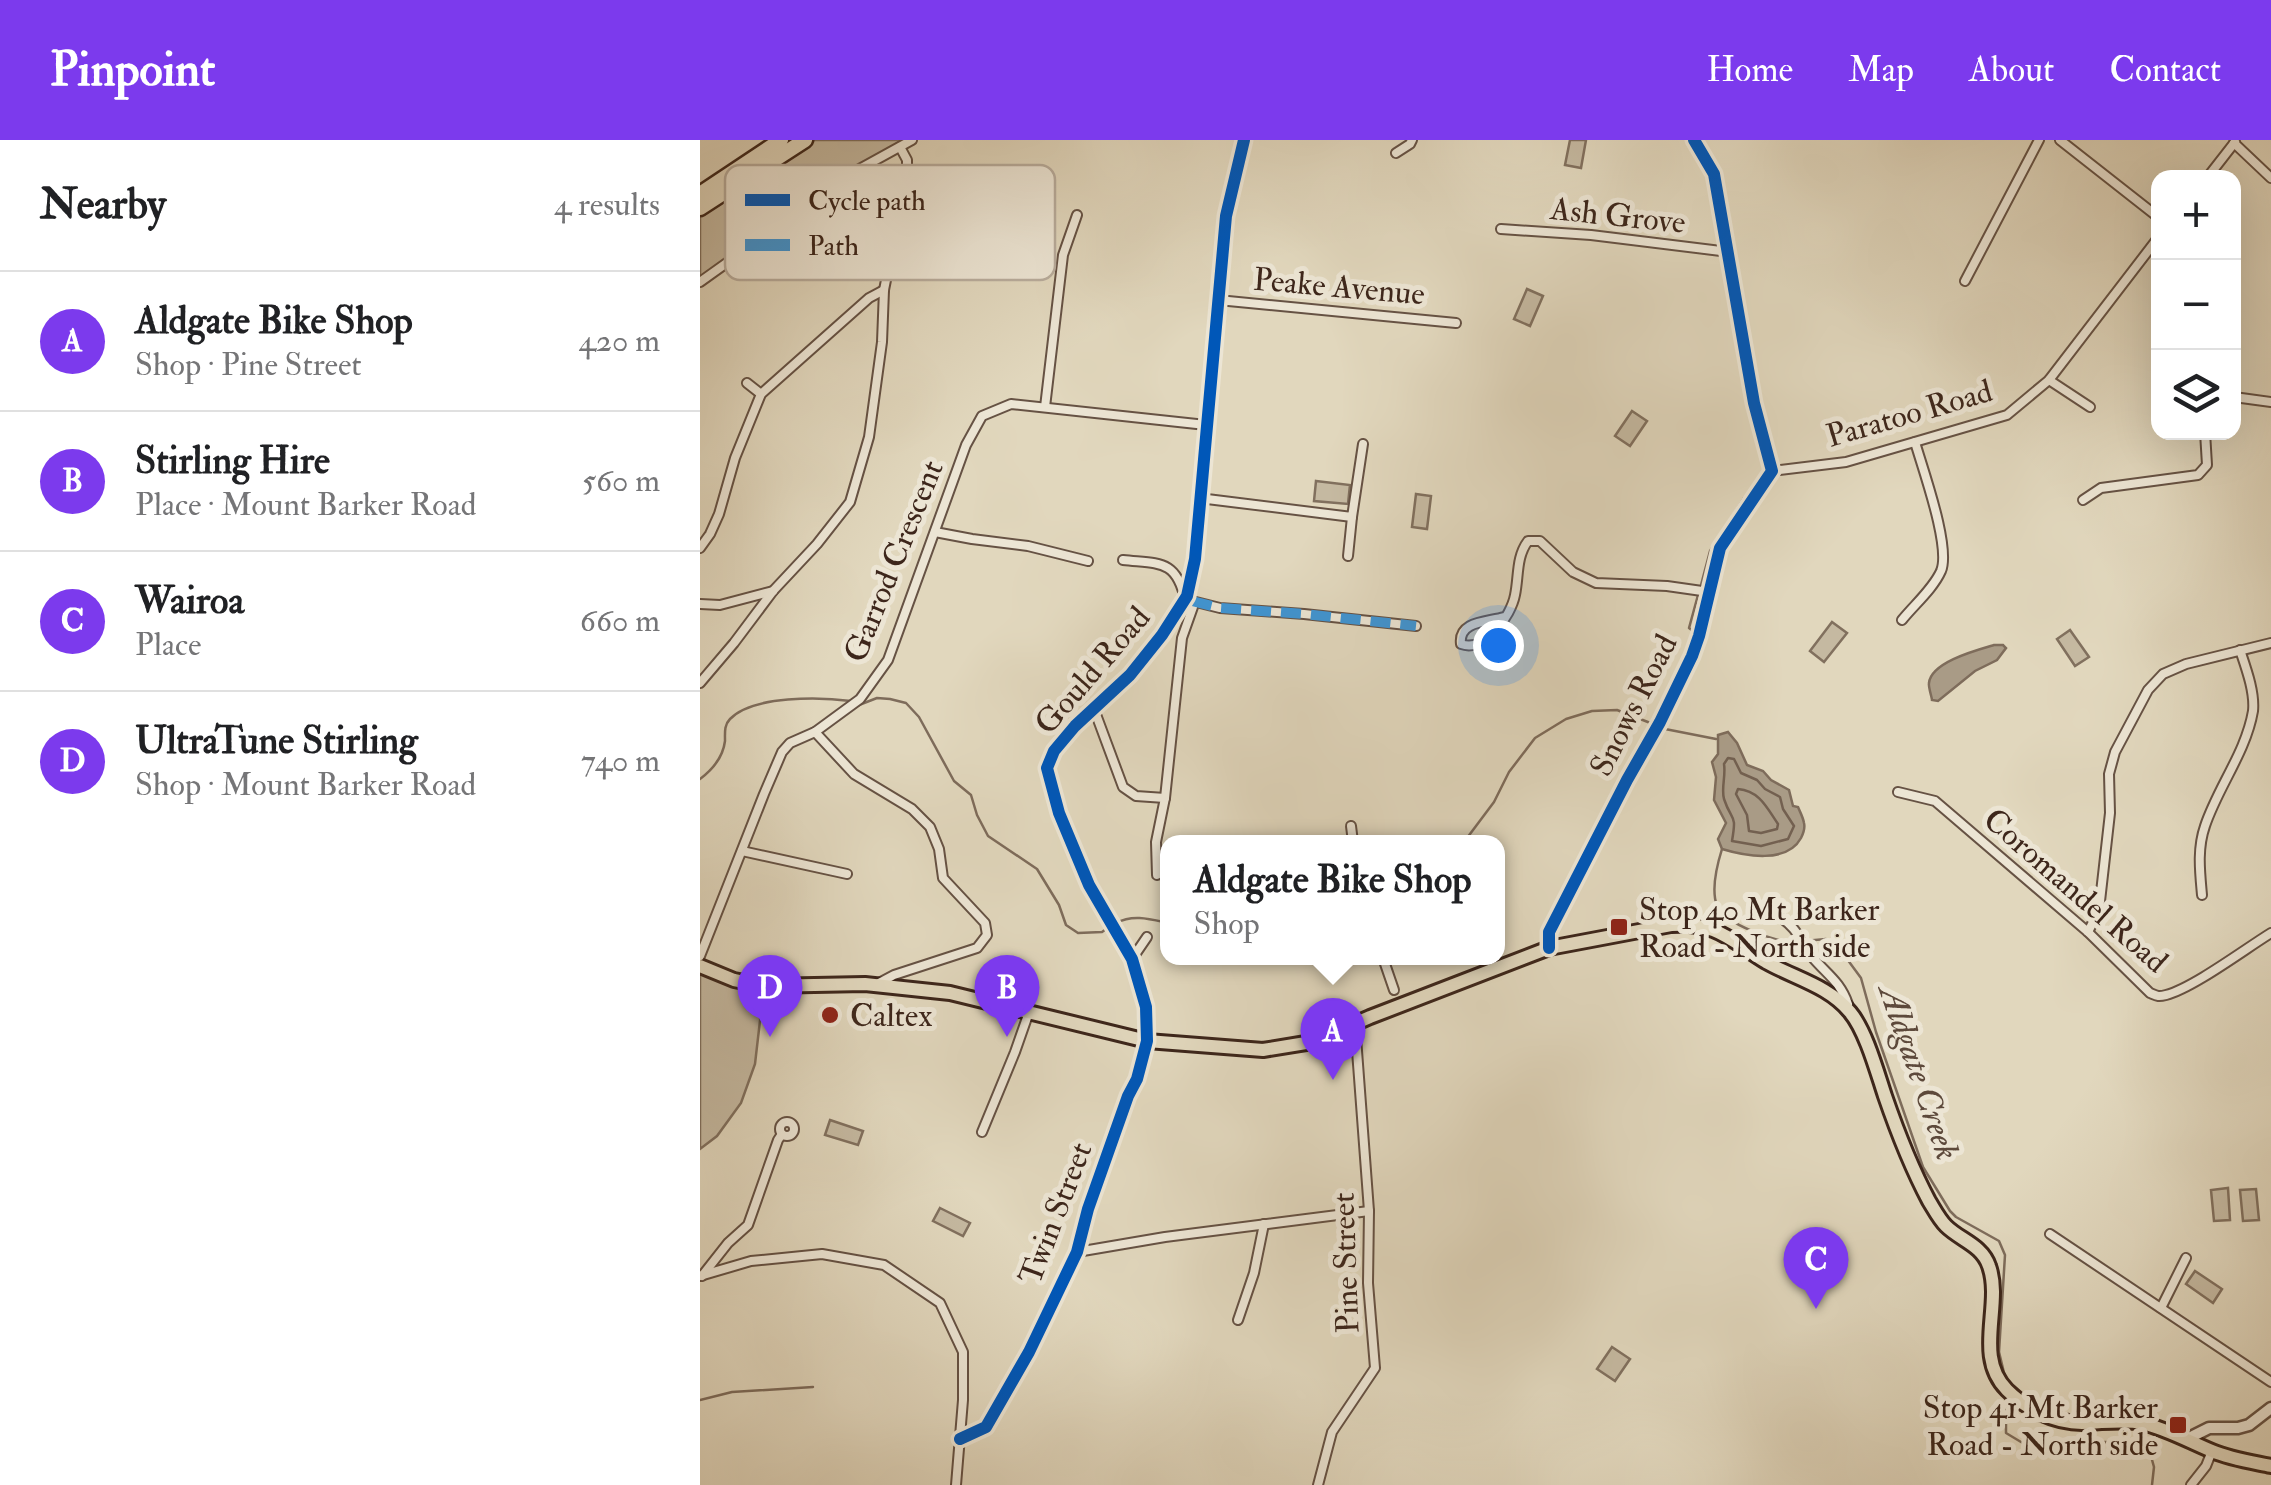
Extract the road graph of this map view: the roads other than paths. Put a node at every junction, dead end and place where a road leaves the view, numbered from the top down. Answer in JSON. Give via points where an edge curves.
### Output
{"nodes":[{"id":1,"x":781,"y":140,"type":"edge"},
{"id":2,"x":804,"y":140,"type":"edge"},
{"id":3,"x":912,"y":140,"type":"edge"},
{"id":4,"x":1244,"y":140,"type":"edge"},
{"id":5,"x":1412,"y":140,"type":"edge"},
{"id":6,"x":1694,"y":140,"type":"edge"},
{"id":7,"x":2039,"y":140,"type":"edge"},
{"id":8,"x":2060,"y":140,"type":"edge"},
{"id":9,"x":2236,"y":142,"type":"edge"},
{"id":10,"x":900,"y":147,"type":"junction"},
{"id":11,"x":1396,"y":153,"type":"dead end"},
{"id":12,"x":744,"y":165,"type":"edge"},
{"id":13,"x":766,"y":165,"type":"edge"},
{"id":14,"x":867,"y":165,"type":"edge"},
{"id":15,"x":906,"y":165,"type":"edge"},
{"id":16,"x":2213,"y":170,"type":"edge"},
{"id":17,"x":725,"y":177,"type":"edge"},
{"id":18,"x":2271,"y":178,"type":"edge"},
{"id":19,"x":725,"y":192,"type":"edge"},
{"id":20,"x":700,"y":194,"type":"edge"},
{"id":21,"x":700,"y":211,"type":"edge"},
{"id":22,"x":2151,"y":212,"type":"edge"},
{"id":23,"x":1077,"y":214,"type":"dead end"},
{"id":24,"x":1501,"y":229,"type":"dead end"},
{"id":25,"x":2151,"y":247,"type":"edge"},
{"id":26,"x":1729,"y":252,"type":"junction"},
{"id":27,"x":725,"y":264,"type":"edge"},
{"id":28,"x":886,"y":280,"type":"edge"},
{"id":29,"x":1965,"y":281,"type":"dead end"},
{"id":30,"x":700,"y":282,"type":"edge"},
{"id":31,"x":884,"y":290,"type":"junction"},
{"id":32,"x":1218,"y":300,"type":"junction"},
{"id":33,"x":1456,"y":322,"type":"dead end"},
{"id":34,"x":2049,"y":380,"type":"junction"},
{"id":35,"x":746,"y":383,"type":"dead end"},
{"id":36,"x":762,"y":394,"type":"junction"},
{"id":37,"x":2241,"y":397,"type":"edge"},
{"id":38,"x":2271,"y":402,"type":"edge"},
{"id":39,"x":1045,"y":407,"type":"junction"},
{"id":40,"x":2090,"y":407,"type":"dead end"},
{"id":41,"x":1206,"y":425,"type":"junction"},
{"id":42,"x":2206,"y":440,"type":"edge"},
{"id":43,"x":1915,"y":442,"type":"junction"},
{"id":44,"x":1363,"y":444,"type":"dead end"},
{"id":45,"x":1772,"y":471,"type":"junction"},
{"id":46,"x":1199,"y":498,"type":"junction"},
{"id":47,"x":2083,"y":500,"type":"dead end"},
{"id":48,"x":1352,"y":517,"type":"junction"},
{"id":49,"x":934,"y":532,"type":"junction"},
{"id":50,"x":700,"y":548,"type":"edge"},
{"id":51,"x":1348,"y":556,"type":"dead end"},
{"id":52,"x":1123,"y":560,"type":"dead end"},
{"id":53,"x":1088,"y":561,"type":"dead end"},
{"id":54,"x":773,"y":591,"type":"junction"},
{"id":55,"x":1709,"y":592,"type":"junction"},
{"id":56,"x":1188,"y":599,"type":"junction"},
{"id":57,"x":700,"y":604,"type":"edge"},
{"id":58,"x":1504,"y":618,"type":"junction"},
{"id":59,"x":1902,"y":620,"type":"dead end"},
{"id":60,"x":1416,"y":626,"type":"dead end"},
{"id":61,"x":2271,"y":642,"type":"edge"},
{"id":62,"x":2240,"y":650,"type":"junction"},
{"id":63,"x":700,"y":684,"type":"edge"},
{"id":64,"x":1094,"y":709,"type":"junction"},
{"id":65,"x":814,"y":732,"type":"junction"},
{"id":66,"x":1898,"y":792,"type":"dead end"},
{"id":67,"x":1165,"y":798,"type":"junction"},
{"id":68,"x":1350,"y":826,"type":"dead end"},
{"id":69,"x":1352,"y":835,"type":"edge"},
{"id":70,"x":742,"y":851,"type":"junction"},
{"id":71,"x":847,"y":874,"type":"dead end"},
{"id":72,"x":1157,"y":876,"type":"dead end"},
{"id":73,"x":2202,"y":896,"type":"dead end"},
{"id":74,"x":1779,"y":916,"type":"dead end"},
{"id":75,"x":2088,"y":932,"type":"junction"},
{"id":76,"x":2271,"y":933,"type":"edge"},
{"id":77,"x":1147,"y":937,"type":"dead end"},
{"id":78,"x":1549,"y":948,"type":"junction"},
{"id":79,"x":700,"y":956,"type":"edge"},
{"id":80,"x":1132,"y":959,"type":"junction"},
{"id":81,"x":1385,"y":965,"type":"edge"},
{"id":82,"x":700,"y":966,"type":"edge"},
{"id":83,"x":876,"y":984,"type":"junction"},
{"id":84,"x":1394,"y":990,"type":"dead end"},
{"id":85,"x":1029,"y":1012,"type":"junction"},
{"id":86,"x":1851,"y":1013,"type":"junction"},
{"id":87,"x":1355,"y":1024,"type":"junction"},
{"id":88,"x":1147,"y":1041,"type":"junction"},
{"id":89,"x":982,"y":1132,"type":"dead end"},
{"id":90,"x":782,"y":1134,"type":"dead end"},
{"id":91,"x":1368,"y":1210,"type":"junction"},
{"id":92,"x":1264,"y":1224,"type":"junction"},
{"id":93,"x":2050,"y":1234,"type":"dead end"},
{"id":94,"x":1077,"y":1252,"type":"junction"},
{"id":95,"x":2186,"y":1258,"type":"dead end"},
{"id":96,"x":701,"y":1276,"type":"edge"},
{"id":97,"x":2161,"y":1308,"type":"junction"},
{"id":98,"x":1238,"y":1320,"type":"dead end"},
{"id":99,"x":2271,"y":1382,"type":"edge"},
{"id":100,"x":2271,"y":1408,"type":"edge"},
{"id":101,"x":960,"y":1438,"type":"junction"},
{"id":102,"x":2187,"y":1439,"type":"junction"},
{"id":103,"x":2212,"y":1451,"type":"junction"},
{"id":104,"x":2271,"y":1466,"type":"edge"},
{"id":105,"x":956,"y":1485,"type":"edge"},
{"id":106,"x":1318,"y":1485,"type":"edge"},
{"id":107,"x":2191,"y":1485,"type":"edge"}],
"edges":[{"from":1,"to":12,"type":"highway"},
{"from":2,"to":13,"type":"highway"},
{"from":3,"to":10,"type":"street"},
{"from":4,"to":32,"type":"street","name":"Gould Road","via":[[1226,216]]},
{"from":5,"to":11,"type":"street"},
{"from":6,"to":26,"type":"street","via":[[1714,174]]},
{"from":7,"to":29,"type":"street"},
{"from":8,"to":22,"type":"street"},
{"from":9,"to":16,"type":"street"},
{"from":9,"to":18,"type":"street"},
{"from":10,"to":14,"type":"street"},
{"from":10,"to":15,"type":"street"},
{"from":17,"to":20,"type":"highway"},
{"from":19,"to":21,"type":"highway"},
{"from":23,"to":39,"type":"street","via":[[1063,255]]},
{"from":24,"to":26,"type":"street","name":"Ash Grove"},
{"from":25,"to":34,"type":"street","name":"Paratoo Road"},
{"from":26,"to":45,"type":"street"},
{"from":27,"to":30,"type":"street"},
{"from":28,"to":31,"type":"street"},
{"from":31,"to":36,"type":"street"},
{"from":31,"to":54,"type":"street","via":[[869,437],[850,502]]},
{"from":32,"to":33,"type":"street","name":"Peake Avenue"},
{"from":32,"to":41,"type":"street","name":"Gould Road"},
{"from":34,"to":40,"type":"street"},
{"from":34,"to":43,"type":"street","name":"Paratoo Road","via":[[2007,415]]},
{"from":35,"to":36,"type":"street"},
{"from":36,"to":50,"type":"street","via":[[720,514]]},
{"from":37,"to":38,"type":"street"},
{"from":39,"to":41,"type":"street","name":"Garrod Crescent"},
{"from":39,"to":49,"type":"street","name":"Garrod Crescent","via":[[1012,404],[982,416]]},
{"from":41,"to":46,"type":"street","name":"Gould Road"},
{"from":42,"to":47,"type":"street","via":[[2207,465],[2198,475],[2101,488]]},
{"from":43,"to":45,"type":"street","name":"Paratoo Road","via":[[1846,462]]},
{"from":43,"to":59,"type":"street","via":[[1945,558],[1940,574]]},
{"from":44,"to":48,"type":"street"},
{"from":45,"to":55,"type":"street","name":"Snows Road","via":[[1720,548]]},
{"from":46,"to":48,"type":"street"},
{"from":46,"to":56,"type":"street","name":"Gould Road"},
{"from":48,"to":51,"type":"street"},
{"from":49,"to":53,"type":"street"},
{"from":49,"to":65,"type":"street","name":"Garrod Crescent","via":[[888,660],[860,699]]},
{"from":52,"to":56,"type":"street","via":[[1177,573]]},
{"from":54,"to":57,"type":"street"},
{"from":54,"to":63,"type":"street"},
{"from":55,"to":58,"type":"street","via":[[1596,583],[1540,541],[1528,541]]},
{"from":55,"to":78,"type":"street","name":"Snows Road","via":[[1699,636],[1549,932]]},
{"from":56,"to":60,"type":"street","via":[[1220,608]]},
{"from":56,"to":64,"type":"street","name":"Gould Road","via":[[1130,676]]},
{"from":56,"to":67,"type":"street","via":[[1192,608],[1182,638]]},
{"from":58,"to":58,"type":"street","via":[[1481,642],[1461,644],[1464,629]]},
{"from":61,"to":62,"type":"street"},
{"from":62,"to":73,"type":"street","via":[[2254,708],[2204,827]]},
{"from":62,"to":75,"type":"street","via":[[2163,674],[2114,752],[2099,910]]},
{"from":64,"to":67,"type":"street","via":[[1123,787],[1136,796]]},
{"from":64,"to":80,"type":"street","name":"Gould Road","via":[[1054,751],[1047,768],[1089,885]]},
{"from":65,"to":70,"type":"street","name":"Garrod Crescent","via":[[782,752]]},
{"from":65,"to":83,"type":"street","via":[[854,774],[930,827],[943,878],[985,923],[988,935],[977,948]]},
{"from":66,"to":75,"type":"street","name":"Coromandel Road","via":[[1935,801]]},
{"from":67,"to":72,"type":"street"},
{"from":68,"to":69,"type":"street"},
{"from":70,"to":71,"type":"street"},
{"from":70,"to":79,"type":"street","name":"Garrod Crescent"},
{"from":74,"to":86,"type":"street","via":[[1841,986]]},
{"from":75,"to":76,"type":"street","name":"Coromandel Road","via":[[2150,993],[2163,996]]},
{"from":77,"to":80,"type":"street"},
{"from":78,"to":86,"type":"main road","via":[[1636,930],[1691,924],[1716,929],[1826,990]]},
{"from":78,"to":87,"type":"main road"},
{"from":80,"to":88,"type":"street","name":"Gould Road","via":[[1146,1007]]},
{"from":81,"to":84,"type":"street"},
{"from":82,"to":83,"type":"main road","via":[[764,986]]},
{"from":83,"to":85,"type":"main road"},
{"from":85,"to":88,"type":"main road"},
{"from":85,"to":89,"type":"street"},
{"from":86,"to":102,"type":"main road","via":[[1929,1201],[1943,1223],[1987,1260],[1990,1344],[2004,1387],[2037,1412],[2064,1420],[2137,1422]]},
{"from":87,"to":88,"type":"main road","via":[[1306,1044],[1263,1050]]},
{"from":87,"to":91,"type":"street","name":"Pine Street"},
{"from":88,"to":94,"type":"street","name":"Twin Street"},
{"from":90,"to":96,"type":"street","via":[[748,1225]]},
{"from":91,"to":92,"type":"street"},
{"from":91,"to":106,"type":"street","name":"Pine Street","via":[[1375,1368],[1332,1432]]},
{"from":92,"to":94,"type":"street"},
{"from":92,"to":98,"type":"street"},
{"from":93,"to":97,"type":"street"},
{"from":94,"to":101,"type":"street","name":"Twin Street","via":[[986,1427]]},
{"from":95,"to":97,"type":"street"},
{"from":96,"to":101,"type":"street","via":[[751,1261],[822,1254],[884,1265],[940,1303],[964,1352]]},
{"from":97,"to":99,"type":"street"},
{"from":100,"to":102,"type":"street","via":[[2249,1425],[2209,1428]]},
{"from":101,"to":105,"type":"street"},
{"from":102,"to":103,"type":"main road"},
{"from":103,"to":104,"type":"main road"},
{"from":103,"to":107,"type":"street"}]}
